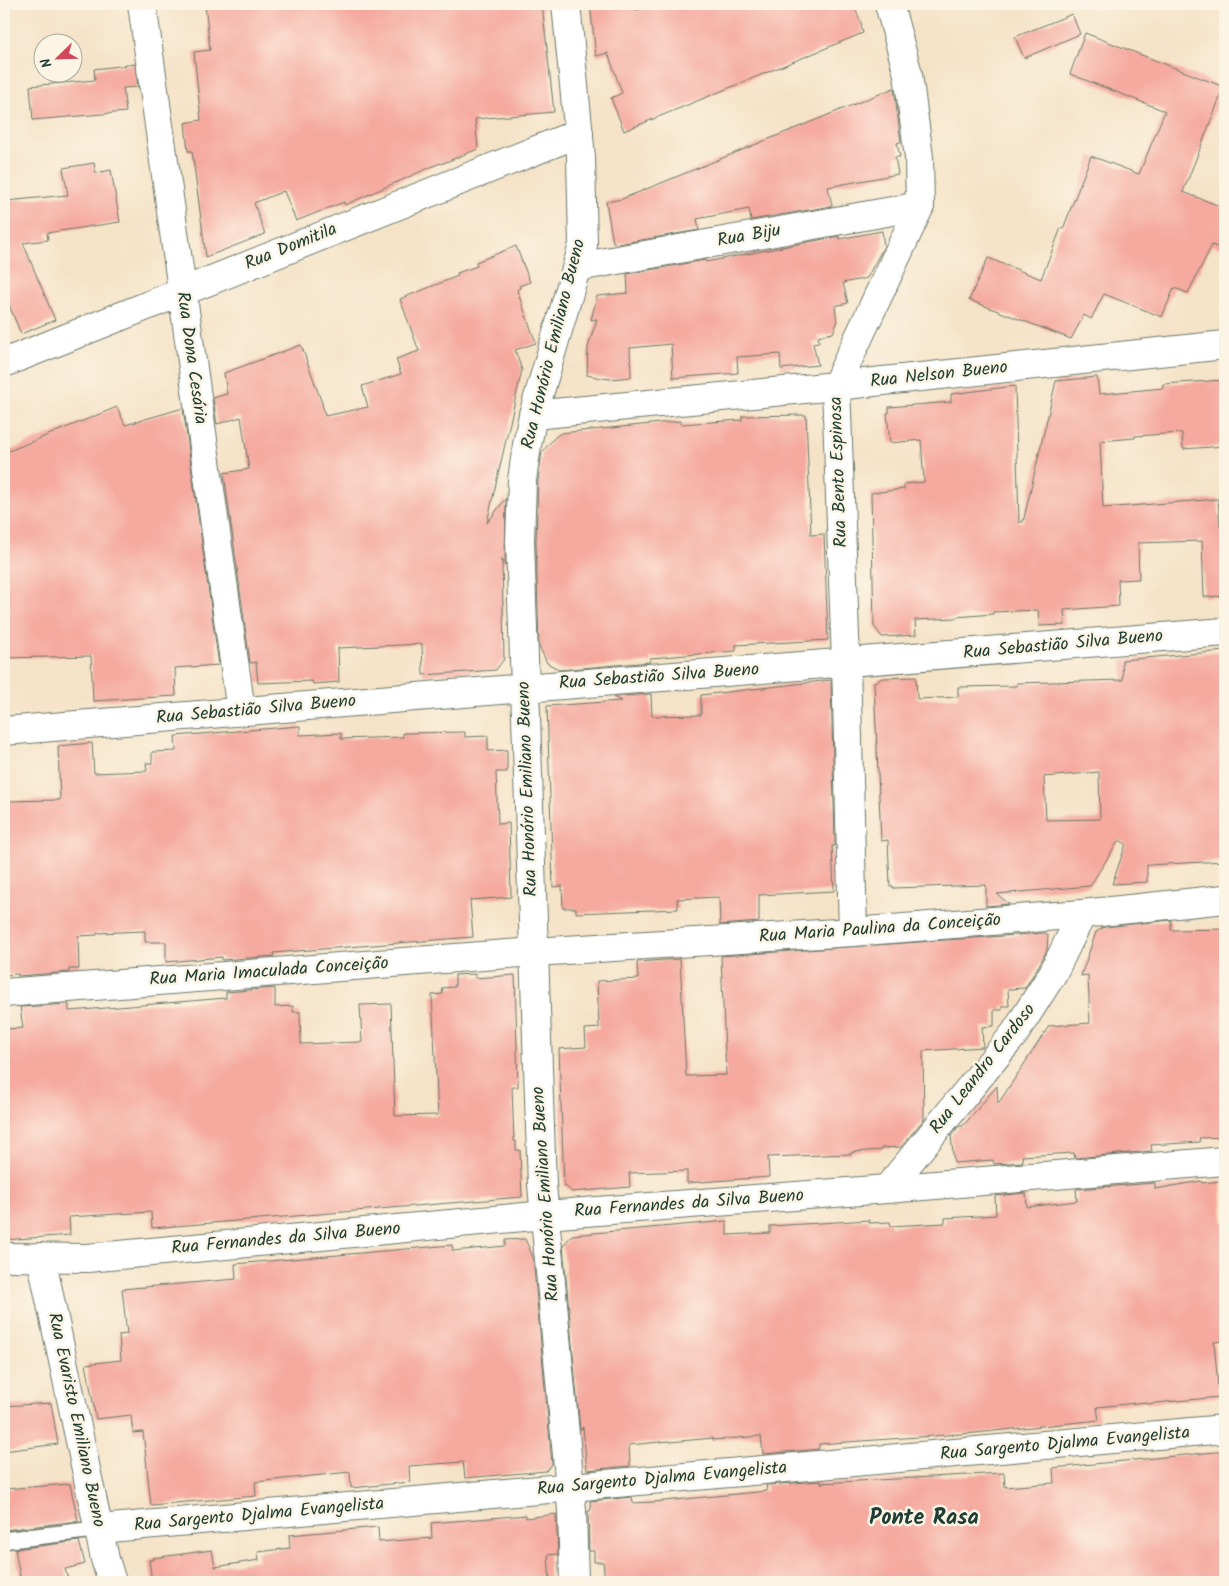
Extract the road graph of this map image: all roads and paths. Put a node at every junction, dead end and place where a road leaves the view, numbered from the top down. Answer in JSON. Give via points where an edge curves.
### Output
{"nodes":[{"id":1,"x":142,"y":4,"type":"edge"},
{"id":2,"x":566,"y":4,"type":"edge"},
{"id":3,"x":889,"y":4,"type":"edge"},
{"id":4,"x":579,"y":133,"type":"junction"},
{"id":5,"x":920,"y":206,"type":"junction"},
{"id":6,"x":578,"y":267,"type":"junction"},
{"id":7,"x":182,"y":291,"type":"junction"},
{"id":8,"x":1225,"y":345,"type":"edge"},
{"id":9,"x":4,"y":363,"type":"edge"},
{"id":10,"x":836,"y":386,"type":"junction"},
{"id":11,"x":533,"y":415,"type":"junction"},
{"id":12,"x":1225,"y":632,"type":"edge"},
{"id":13,"x":846,"y":663,"type":"junction"},
{"id":14,"x":525,"y":688,"type":"junction"},
{"id":15,"x":241,"y":712,"type":"junction"},
{"id":16,"x":4,"y":731,"type":"edge"},
{"id":17,"x":1225,"y":899,"type":"edge"},
{"id":18,"x":1082,"y":914,"type":"junction"},
{"id":19,"x":853,"y":932,"type":"junction"},
{"id":20,"x":534,"y":952,"type":"junction"},
{"id":21,"x":4,"y":993,"type":"edge"},
{"id":22,"x":1225,"y":1161,"type":"edge"},
{"id":23,"x":887,"y":1189,"type":"junction"},
{"id":24,"x":545,"y":1215,"type":"junction"},
{"id":25,"x":4,"y":1257,"type":"edge"},
{"id":26,"x":41,"y":1257,"type":"junction"},
{"id":27,"x":1225,"y":1429,"type":"edge"},
{"id":28,"x":570,"y":1488,"type":"junction"},
{"id":29,"x":99,"y":1529,"type":"junction"},
{"id":30,"x":6,"y":1540,"type":"dead end"},
{"id":31,"x":112,"y":1582,"type":"edge"},
{"id":32,"x":574,"y":1582,"type":"edge"}],
"edges":[{"from":1,"to":7,"type":"street","name":"Rua Dona Cesária"},
{"from":2,"to":4,"type":"street","name":"Rua Honório Emiliano Bueno"},
{"from":3,"to":5,"type":"street","name":"Rua Bento Espinosa","via":[[908,74],[919,157]]},
{"from":4,"to":6,"type":"street","name":"Rua Honório Emiliano Bueno","via":[[583,245]]},
{"from":4,"to":7,"type":"street","name":"Rua Domitila"},
{"from":5,"to":6,"type":"street","name":"Rua Biju"},
{"from":5,"to":10,"type":"street","name":"Rua Bento Espinosa"},
{"from":6,"to":11,"type":"street","name":"Rua Honório Emiliano Bueno"},
{"from":7,"to":9,"type":"street","name":"Rua Domitila"},
{"from":7,"to":15,"type":"street","name":"Rua Dona Cesária"},
{"from":8,"to":10,"type":"street","name":"Rua Nelson Bueno"},
{"from":10,"to":11,"type":"street","name":"Rua Nelson Bueno"},
{"from":10,"to":13,"type":"street","name":"Rua Bento Espinosa"},
{"from":11,"to":14,"type":"street","name":"Rua Honório Emiliano Bueno","via":[[522,480],[520,532]]},
{"from":12,"to":13,"type":"street","name":"Rua Sebastião Silva Bueno"},
{"from":13,"to":14,"type":"street","name":"Rua Sebastião Silva Bueno"},
{"from":13,"to":19,"type":"street","name":"Rua Bento Espinosa"},
{"from":14,"to":15,"type":"street","name":"Rua Sebastião Silva Bueno"},
{"from":14,"to":20,"type":"street","name":"Rua Honório Emiliano Bueno"},
{"from":15,"to":16,"type":"street","name":"Rua Sebastião Silva Bueno"},
{"from":17,"to":18,"type":"street","name":"Rua Maria Paulina da Conceição"},
{"from":18,"to":19,"type":"street","name":"Rua Maria Paulina da Conceição"},
{"from":18,"to":23,"type":"street","name":"Rua Leandro Cardoso","via":[[1053,973],[1015,1033]]},
{"from":19,"to":20,"type":"street","name":"Rua Maria Paulina da Conceição"},
{"from":20,"to":21,"type":"street","name":"Rua Maria Imaculada Conceição"},
{"from":20,"to":24,"type":"street","name":"Rua Honório Emiliano Bueno"},
{"from":22,"to":23,"type":"street","name":"Rua Fernandes da Silva Bueno"},
{"from":23,"to":24,"type":"street","name":"Rua Fernandes da Silva Bueno"},
{"from":24,"to":26,"type":"street","name":"Rua Fernandes da Silva Bueno","via":[[87,1258]]},
{"from":24,"to":28,"type":"street","name":"Rua Honório Emiliano Bueno"},
{"from":25,"to":26,"type":"street","name":"Rua Fernandes da Silva Bueno"},
{"from":26,"to":29,"type":"street","name":"Rua Evaristo Emiliano Bueno"},
{"from":27,"to":28,"type":"street","name":"Rua Sargento Djalma Evangelista"},
{"from":28,"to":29,"type":"street","name":"Rua Sargento Djalma Evangelista"},
{"from":28,"to":32,"type":"street","name":"Rua Honório Emiliano Bueno"},
{"from":29,"to":30,"type":"lane"},
{"from":29,"to":31,"type":"street","name":"Rua Evaristo Emiliano Bueno"}]}
